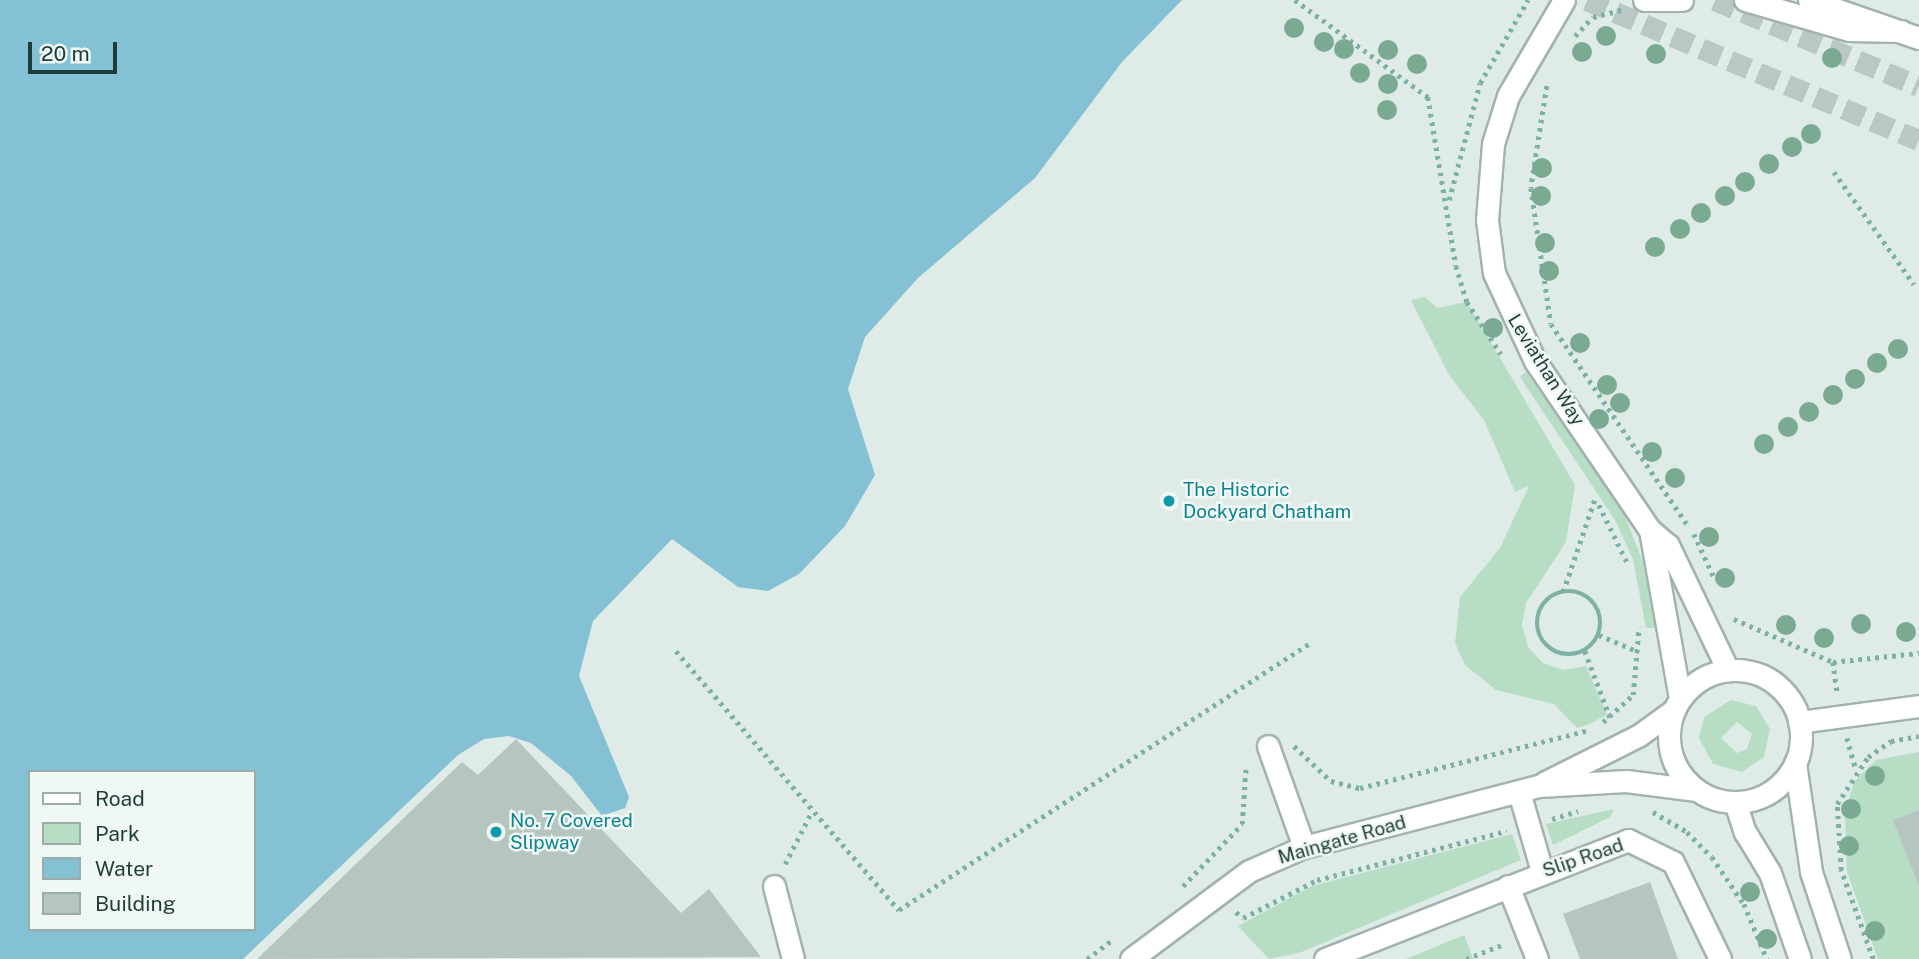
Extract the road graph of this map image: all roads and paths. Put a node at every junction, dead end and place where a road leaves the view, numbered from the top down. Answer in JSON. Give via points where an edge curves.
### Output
{"nodes":[{"id":1,"x":1295,"y":0,"type":"edge"},
{"id":2,"x":1564,"y":0,"type":"edge"},
{"id":3,"x":1644,"y":0,"type":"edge"},
{"id":4,"x":1682,"y":0,"type":"edge"},
{"id":5,"x":1745,"y":0,"type":"edge"},
{"id":6,"x":1810,"y":0,"type":"edge"},
{"id":7,"x":1854,"y":0,"type":"edge"},
{"id":8,"x":1620,"y":14,"type":"dead end"},
{"id":9,"x":1903,"y":32,"type":"edge"},
{"id":10,"x":1567,"y":48,"type":"dead end"},
{"id":11,"x":1550,"y":80,"type":"dead end"},
{"id":12,"x":1442,"y":164,"type":"junction"},
{"id":13,"x":1455,"y":164,"type":"dead end"},
{"id":14,"x":1834,"y":172,"type":"dead end"},
{"id":15,"x":1914,"y":284,"type":"dead end"},
{"id":16,"x":1508,"y":364,"type":"dead end"},
{"id":17,"x":1587,"y":487,"type":"dead end"},
{"id":18,"x":1595,"y":498,"type":"junction"},
{"id":19,"x":1650,"y":530,"type":"junction"},
{"id":20,"x":1631,"y":577,"type":"dead end"},
{"id":21,"x":1719,"y":591,"type":"dead end"},
{"id":22,"x":1563,"y":592,"type":"junction"},
{"id":23,"x":1728,"y":612,"type":"dead end"},
{"id":24,"x":1638,"y":621,"type":"dead end"},
{"id":25,"x":1599,"y":635,"type":"junction"},
{"id":26,"x":1312,"y":642,"type":"dead end"},
{"id":27,"x":1585,"y":650,"type":"junction"},
{"id":28,"x":676,"y":651,"type":"dead end"},
{"id":29,"x":1639,"y":652,"type":"junction"},
{"id":30,"x":1919,"y":653,"type":"edge"},
{"id":31,"x":1728,"y":670,"type":"junction"},
{"id":32,"x":1677,"y":704,"type":"junction"},
{"id":33,"x":1919,"y":706,"type":"edge"},
{"id":34,"x":1611,"y":717,"type":"junction"},
{"id":35,"x":1799,"y":722,"type":"junction"},
{"id":36,"x":1919,"y":736,"type":"edge"},
{"id":37,"x":1270,"y":750,"type":"junction"},
{"id":38,"x":1795,"y":763,"type":"junction"},
{"id":39,"x":1529,"y":789,"type":"junction"},
{"id":40,"x":1696,"y":790,"type":"junction"},
{"id":41,"x":1735,"y":802,"type":"junction"},
{"id":42,"x":1582,"y":810,"type":"dead end"},
{"id":43,"x":811,"y":811,"type":"junction"},
{"id":44,"x":1497,"y":823,"type":"dead end"},
{"id":45,"x":1528,"y":825,"type":"junction"},
{"id":46,"x":1304,"y":847,"type":"junction"},
{"id":47,"x":1542,"y":872,"type":"junction"},
{"id":48,"x":1306,"y":874,"type":"dead end"},
{"id":49,"x":774,"y":886,"type":"joint"},
{"id":50,"x":1508,"y":887,"type":"junction"},
{"id":51,"x":1173,"y":893,"type":"dead end"},
{"id":52,"x":1246,"y":904,"type":"dead end"},
{"id":53,"x":1235,"y":911,"type":"junction"},
{"id":54,"x":1224,"y":919,"type":"dead end"},
{"id":55,"x":1120,"y":934,"type":"dead end"},
{"id":56,"x":1527,"y":934,"type":"junction"},
{"id":57,"x":793,"y":959,"type":"edge"},
{"id":58,"x":1087,"y":959,"type":"edge"},
{"id":59,"x":1131,"y":959,"type":"edge"},
{"id":60,"x":1325,"y":959,"type":"edge"},
{"id":61,"x":1466,"y":959,"type":"edge"},
{"id":62,"x":1537,"y":959,"type":"edge"},
{"id":63,"x":1720,"y":959,"type":"edge"},
{"id":64,"x":1800,"y":959,"type":"edge"},
{"id":65,"x":1840,"y":959,"type":"edge"},
{"id":66,"x":1873,"y":959,"type":"edge"}],
"edges":[{"from":1,"to":12,"type":"path","via":[[1424,90]]},
{"from":2,"to":19,"type":"street","name":"Leviathan Way","via":[[1508,96],[1493,144],[1487,220],[1494,273],[1535,361]]},
{"from":3,"to":4,"type":"street"},
{"from":5,"to":9,"type":"street","via":[[1849,30]]},
{"from":6,"to":9,"type":"street"},
{"from":7,"to":9,"type":"street"},
{"from":8,"to":10,"type":"path","via":[[1593,17]]},
{"from":11,"to":21,"type":"path","via":[[1538,118],[1531,188],[1551,324],[1694,534]]},
{"from":12,"to":13,"type":"path"},
{"from":12,"to":16,"type":"path","via":[[1467,302]]},
{"from":14,"to":15,"type":"path"},
{"from":17,"to":18,"type":"path"},
{"from":18,"to":20,"type":"path"},
{"from":18,"to":22,"type":"path"},
{"from":19,"to":31,"type":"street","name":"Leviathan Way","via":[[1668,545]]},
{"from":19,"to":32,"type":"street","name":"Leviathan Way"},
{"from":22,"to":25,"type":"path","via":[[1593,601],[1601,617]]},
{"from":22,"to":27,"type":"path","via":[[1541,606],[1540,636],[1554,651]]},
{"from":23,"to":30,"type":"path","via":[[1751,631],[1833,662]]},
{"from":24,"to":29,"type":"path"},
{"from":25,"to":27,"type":"path"},
{"from":25,"to":29,"type":"path"},
{"from":26,"to":43,"type":"path","via":[[899,910]]},
{"from":27,"to":34,"type":"path"},
{"from":28,"to":43,"type":"path"},
{"from":29,"to":34,"type":"path","via":[[1633,695]]},
{"from":31,"to":32,"type":"street","via":[[1693,685]]},
{"from":31,"to":35,"type":"street","via":[[1773,683]]},
{"from":32,"to":39,"type":"street","via":[[1638,736]]},
{"from":32,"to":40,"type":"street","via":[[1673,760]]},
{"from":33,"to":35,"type":"street"},
{"from":34,"to":37,"type":"path","via":[[1592,729],[1360,788],[1331,781],[1297,745]]},
{"from":35,"to":38,"type":"street"},
{"from":36,"to":66,"type":"path","via":[[1891,741],[1868,757],[1837,804],[1841,870]]},
{"from":37,"to":46,"type":"street"},
{"from":37,"to":51,"type":"path","via":[[1245,765],[1242,824]]},
{"from":38,"to":41,"type":"street","via":[[1771,791]]},
{"from":38,"to":65,"type":"street","via":[[1811,872]]},
{"from":39,"to":40,"type":"street","via":[[1626,781]]},
{"from":39,"to":45,"type":"street"},
{"from":39,"to":46,"type":"street","name":"Maingate Road"},
{"from":40,"to":41,"type":"street"},
{"from":41,"to":64,"type":"street","via":[[1745,832],[1770,873]]},
{"from":42,"to":45,"type":"path"},
{"from":43,"to":49,"type":"path"},
{"from":44,"to":48,"type":"path"},
{"from":45,"to":47,"type":"street"},
{"from":45,"to":53,"type":"path","via":[[1317,880],[1243,918]]},
{"from":46,"to":59,"type":"street","name":"Maingate Road","via":[[1249,871]]},
{"from":47,"to":50,"type":"street","name":"Slip Road"},
{"from":47,"to":63,"type":"street","name":"Slip Road","via":[[1628,840],[1673,862]]},
{"from":49,"to":57,"type":"street"},
{"from":50,"to":56,"type":"street"},
{"from":50,"to":60,"type":"street","name":"Slip Road"},
{"from":52,"to":53,"type":"path"},
{"from":53,"to":54,"type":"path"},
{"from":55,"to":58,"type":"path"},
{"from":56,"to":61,"type":"path"},
{"from":56,"to":62,"type":"street"}]}
